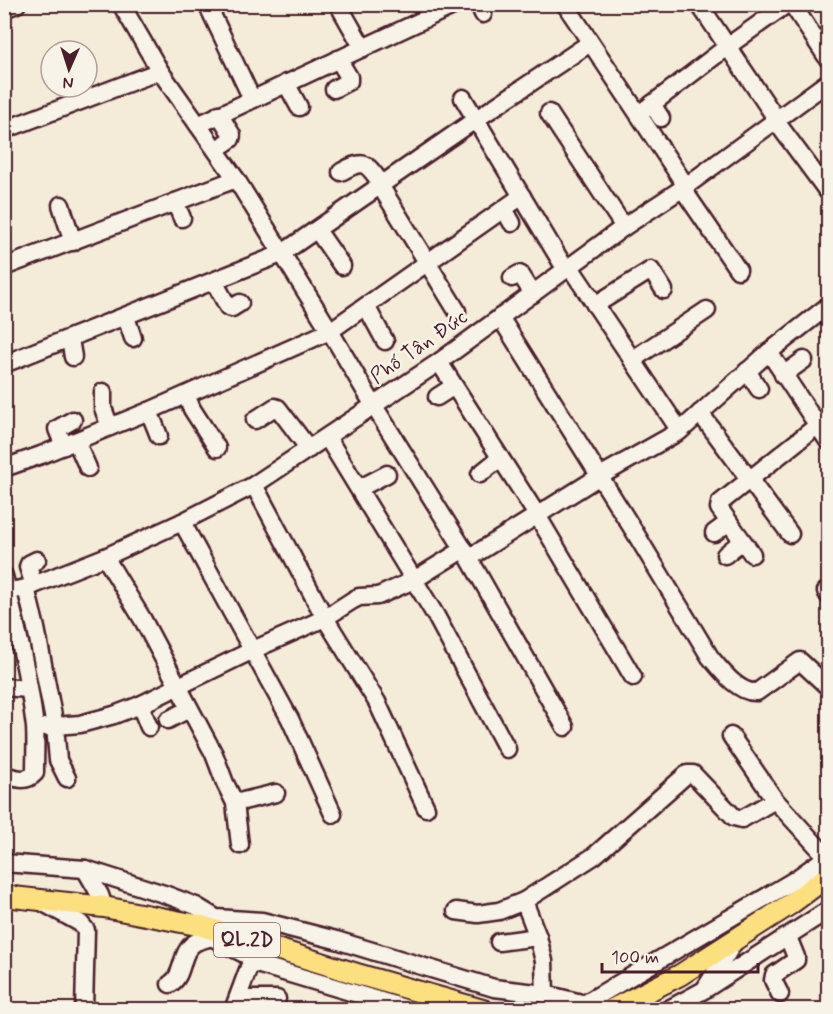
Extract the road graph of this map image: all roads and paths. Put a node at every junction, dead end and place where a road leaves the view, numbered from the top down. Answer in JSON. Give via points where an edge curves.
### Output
{"nodes":[{"id":1,"x":17,"y":4,"type":"edge"},
{"id":2,"x":121,"y":4,"type":"edge"},
{"id":3,"x":207,"y":4,"type":"edge"},
{"id":4,"x":338,"y":4,"type":"edge"},
{"id":5,"x":565,"y":4,"type":"edge"},
{"id":6,"x":699,"y":4,"type":"edge"},
{"id":7,"x":787,"y":4,"type":"edge"},
{"id":8,"x":792,"y":4,"type":"edge"},
{"id":9,"x":451,"y":6,"type":"edge"},
{"id":10,"x":4,"y":9,"type":"edge"},
{"id":11,"x":590,"y":43,"type":"junction"},
{"id":12,"x":728,"y":46,"type":"junction"},
{"id":13,"x":363,"y":48,"type":"junction"},
{"id":14,"x":828,"y":58,"type":"edge"},
{"id":15,"x":338,"y":59,"type":"junction"},
{"id":16,"x":160,"y":71,"type":"junction"},
{"id":17,"x":828,"y":82,"type":"edge"},
{"id":18,"x":286,"y":83,"type":"junction"},
{"id":19,"x":334,"y":89,"type":"dead end"},
{"id":20,"x":463,"y":98,"type":"dead end"},
{"id":21,"x":252,"y":99,"type":"junction"},
{"id":22,"x":299,"y":107,"type":"dead end"},
{"id":23,"x":651,"y":112,"type":"junction"},
{"id":24,"x":549,"y":113,"type":"dead end"},
{"id":25,"x":219,"y":114,"type":"junction"},
{"id":26,"x":475,"y":120,"type":"junction"},
{"id":27,"x":776,"y":120,"type":"junction"},
{"id":28,"x":198,"y":125,"type":"junction"},
{"id":29,"x":4,"y":130,"type":"edge"},
{"id":30,"x":224,"y":144,"type":"dead end"},
{"id":31,"x":342,"y":172,"type":"dead end"},
{"id":32,"x":236,"y":179,"type":"junction"},
{"id":33,"x":382,"y":186,"type":"junction"},
{"id":34,"x":684,"y":187,"type":"junction"},
{"id":35,"x":828,"y":192,"type":"edge"},
{"id":36,"x":522,"y":196,"type":"junction"},
{"id":37,"x":61,"y":205,"type":"dead end"},
{"id":38,"x":624,"y":227,"type":"junction"},
{"id":39,"x":317,"y":230,"type":"junction"},
{"id":40,"x":73,"y":242,"type":"junction"},
{"id":41,"x":281,"y":254,"type":"junction"},
{"id":42,"x":427,"y":263,"type":"junction"},
{"id":43,"x":342,"y":266,"type":"dead end"},
{"id":44,"x":4,"y":267,"type":"edge"},
{"id":45,"x":568,"y":268,"type":"junction"},
{"id":46,"x":738,"y":270,"type":"dead end"},
{"id":47,"x":512,"y":278,"type":"dead end"},
{"id":48,"x":214,"y":281,"type":"junction"},
{"id":49,"x":664,"y":290,"type":"dead end"},
{"id":50,"x":533,"y":294,"type":"junction"},
{"id":51,"x":240,"y":303,"type":"dead end"},
{"id":52,"x":595,"y":305,"type":"junction"},
{"id":53,"x":366,"y":306,"type":"junction"},
{"id":54,"x":828,"y":306,"type":"edge"},
{"id":55,"x":707,"y":310,"type":"dead end"},
{"id":56,"x":457,"y":311,"type":"dead end"},
{"id":57,"x":126,"y":317,"type":"junction"},
{"id":58,"x":500,"y":317,"type":"junction"},
{"id":59,"x":330,"y":331,"type":"junction"},
{"id":60,"x":133,"y":338,"type":"dead end"},
{"id":61,"x":70,"y":339,"type":"junction"},
{"id":62,"x":385,"y":340,"type":"dead end"},
{"id":63,"x":769,"y":352,"type":"junction"},
{"id":64,"x":73,"y":357,"type":"dead end"},
{"id":65,"x":632,"y":360,"type":"junction"},
{"id":66,"x":804,"y":360,"type":"dead end"},
{"id":67,"x":439,"y":362,"type":"junction"},
{"id":68,"x":4,"y":364,"type":"edge"},
{"id":69,"x":747,"y":372,"type":"junction"},
{"id":70,"x":783,"y":375,"type":"junction"},
{"id":71,"x":454,"y":386,"type":"junction"},
{"id":72,"x":759,"y":389,"type":"dead end"},
{"id":73,"x":103,"y":392,"type":"dead end"},
{"id":74,"x":184,"y":396,"type":"junction"},
{"id":75,"x":437,"y":397,"type":"dead end"},
{"id":76,"x":374,"y":406,"type":"junction"},
{"id":77,"x":149,"y":411,"type":"junction"},
{"id":78,"x":700,"y":413,"type":"junction"},
{"id":79,"x":73,"y":420,"type":"dead end"},
{"id":80,"x":255,"y":420,"type":"dead end"},
{"id":81,"x":823,"y":422,"type":"edge"},
{"id":82,"x":196,"y":424,"type":"dead end"},
{"id":83,"x":110,"y":427,"type":"junction"},
{"id":84,"x":680,"y":431,"type":"junction"},
{"id":85,"x":159,"y":436,"type":"dead end"},
{"id":86,"x":327,"y":437,"type":"junction"},
{"id":87,"x":828,"y":441,"type":"edge"},
{"id":88,"x":70,"y":443,"type":"junction"},
{"id":89,"x":217,"y":448,"type":"dead end"},
{"id":90,"x":309,"y":449,"type":"junction"},
{"id":91,"x":500,"y":458,"type":"junction"},
{"id":92,"x":4,"y":468,"type":"edge"},
{"id":93,"x":88,"y":468,"type":"dead end"},
{"id":94,"x":387,"y":474,"type":"dead end"},
{"id":95,"x":480,"y":474,"type":"dead end"},
{"id":96,"x":600,"y":476,"type":"junction"},
{"id":97,"x":750,"y":480,"type":"junction"},
{"id":98,"x":254,"y":485,"type":"junction"},
{"id":99,"x":360,"y":488,"type":"junction"},
{"id":100,"x":537,"y":515,"type":"junction"},
{"id":101,"x":182,"y":522,"type":"junction"},
{"id":102,"x":729,"y":522,"type":"junction"},
{"id":103,"x":714,"y":532,"type":"dead end"},
{"id":104,"x":789,"y":534,"type":"dead end"},
{"id":105,"x":466,"y":554,"type":"junction"},
{"id":106,"x":725,"y":555,"type":"dead end"},
{"id":107,"x":105,"y":557,"type":"junction"},
{"id":108,"x":37,"y":560,"type":"dead end"},
{"id":109,"x":414,"y":580,"type":"junction"},
{"id":110,"x":6,"y":587,"type":"edge"},
{"id":111,"x":30,"y":587,"type":"junction"},
{"id":112,"x":325,"y":618,"type":"junction"},
{"id":113,"x":253,"y":650,"type":"junction"},
{"id":114,"x":633,"y":677,"type":"dead end"},
{"id":115,"x":178,"y":686,"type":"junction"},
{"id":116,"x":4,"y":687,"type":"edge"},
{"id":117,"x":828,"y":687,"type":"edge"},
{"id":118,"x":28,"y":689,"type":"junction"},
{"id":119,"x":140,"y":705,"type":"junction"},
{"id":120,"x":189,"y":709,"type":"junction"},
{"id":121,"x":168,"y":720,"type":"dead end"},
{"id":122,"x":55,"y":726,"type":"junction"},
{"id":123,"x":35,"y":727,"type":"junction"},
{"id":124,"x":148,"y":727,"type":"dead end"},
{"id":125,"x":565,"y":727,"type":"dead end"},
{"id":126,"x":731,"y":736,"type":"dead end"},
{"id":127,"x":507,"y":749,"type":"dead end"},
{"id":128,"x":4,"y":775,"type":"edge"},
{"id":129,"x":67,"y":778,"type":"dead end"},
{"id":130,"x":276,"y":793,"type":"dead end"},
{"id":131,"x":775,"y":800,"type":"junction"},
{"id":132,"x":235,"y":803,"type":"junction"},
{"id":133,"x":426,"y":808,"type":"dead end"},
{"id":134,"x":333,"y":814,"type":"dead end"},
{"id":135,"x":240,"y":845,"type":"dead end"},
{"id":136,"x":4,"y":863,"type":"edge"},
{"id":137,"x":824,"y":864,"type":"edge"},
{"id":138,"x":85,"y":868,"type":"junction"},
{"id":139,"x":4,"y":896,"type":"edge"},
{"id":140,"x":39,"y":900,"type":"junction"},
{"id":141,"x":524,"y":901,"type":"junction"},
{"id":142,"x":104,"y":907,"type":"junction"},
{"id":143,"x":828,"y":910,"type":"edge"},
{"id":144,"x":456,"y":911,"type":"dead end"},
{"id":145,"x":215,"y":923,"type":"junction"},
{"id":146,"x":538,"y":937,"type":"junction"},
{"id":147,"x":788,"y":937,"type":"junction"},
{"id":148,"x":735,"y":941,"type":"junction"},
{"id":149,"x":499,"y":942,"type":"dead end"},
{"id":150,"x":253,"y":954,"type":"junction"},
{"id":151,"x":386,"y":955,"type":"junction"},
{"id":152,"x":433,"y":970,"type":"junction"},
{"id":153,"x":170,"y":984,"type":"dead end"},
{"id":154,"x":402,"y":986,"type":"junction"},
{"id":155,"x":704,"y":990,"type":"junction"},
{"id":156,"x":545,"y":994,"type":"junction"},
{"id":157,"x":780,"y":994,"type":"dead end"},
{"id":158,"x":278,"y":999,"type":"dead end"},
{"id":159,"x":236,"y":1004,"type":"edge"},
{"id":160,"x":584,"y":1004,"type":"junction"},
{"id":161,"x":84,"y":1010,"type":"edge"},
{"id":162,"x":411,"y":1010,"type":"edge"},
{"id":163,"x":483,"y":1010,"type":"edge"},
{"id":164,"x":611,"y":1010,"type":"edge"},
{"id":165,"x":667,"y":1010,"type":"edge"}],
"edges":[{"from":1,"to":10,"type":"street"},
{"from":2,"to":16,"type":"street"},
{"from":3,"to":21,"type":"street"},
{"from":4,"to":13,"type":"street"},
{"from":5,"to":11,"type":"street"},
{"from":6,"to":12,"type":"street"},
{"from":7,"to":12,"type":"street"},
{"from":8,"to":14,"type":"street"},
{"from":9,"to":13,"type":"street"},
{"from":11,"to":23,"type":"street"},
{"from":11,"to":26,"type":"street"},
{"from":12,"to":23,"type":"street"},
{"from":12,"to":27,"type":"street"},
{"from":13,"to":15,"type":"street"},
{"from":15,"to":18,"type":"street"},
{"from":15,"to":19,"type":"street","via":[[349,81]]},
{"from":16,"to":28,"type":"street"},
{"from":16,"to":29,"type":"street"},
{"from":17,"to":27,"type":"street","name":"Phố Tân Đức"},
{"from":18,"to":21,"type":"street"},
{"from":18,"to":22,"type":"street"},
{"from":20,"to":26,"type":"street"},
{"from":21,"to":25,"type":"street"},
{"from":23,"to":34,"type":"street"},
{"from":24,"to":38,"type":"street"},
{"from":25,"to":28,"type":"street"},
{"from":25,"to":30,"type":"street","via":[[232,135]]},
{"from":26,"to":33,"type":"street"},
{"from":26,"to":36,"type":"street"},
{"from":27,"to":34,"type":"street","name":"Phố Tân Đức"},
{"from":27,"to":35,"type":"street"},
{"from":28,"to":32,"type":"street"},
{"from":31,"to":33,"type":"street","via":[[363,164]]},
{"from":32,"to":40,"type":"street","via":[[178,210]]},
{"from":32,"to":41,"type":"street"},
{"from":33,"to":39,"type":"street"},
{"from":33,"to":42,"type":"street"},
{"from":34,"to":38,"type":"street","name":"Phố Tân Đức"},
{"from":34,"to":46,"type":"street"},
{"from":36,"to":42,"type":"street","via":[[508,216]]},
{"from":36,"to":45,"type":"street"},
{"from":37,"to":40,"type":"street"},
{"from":38,"to":45,"type":"street","name":"Phố Tân Đức"},
{"from":39,"to":41,"type":"street"},
{"from":39,"to":43,"type":"street"},
{"from":40,"to":44,"type":"street"},
{"from":41,"to":48,"type":"street"},
{"from":41,"to":59,"type":"street"},
{"from":42,"to":53,"type":"street"},
{"from":42,"to":56,"type":"street"},
{"from":45,"to":50,"type":"street","name":"Phố Tân Đức"},
{"from":45,"to":52,"type":"street"},
{"from":47,"to":50,"type":"street","via":[[521,275]]},
{"from":48,"to":51,"type":"street","via":[[228,307]]},
{"from":48,"to":57,"type":"street"},
{"from":49,"to":52,"type":"street","via":[[647,264]]},
{"from":50,"to":58,"type":"street","name":"Phố Tân Đức"},
{"from":52,"to":65,"type":"street"},
{"from":53,"to":59,"type":"street"},
{"from":53,"to":62,"type":"street"},
{"from":54,"to":63,"type":"street"},
{"from":55,"to":65,"type":"street"},
{"from":57,"to":60,"type":"street"},
{"from":57,"to":61,"type":"street"},
{"from":58,"to":67,"type":"street","name":"Phố Tân Đức"},
{"from":58,"to":96,"type":"street"},
{"from":59,"to":74,"type":"street"},
{"from":59,"to":76,"type":"street"},
{"from":61,"to":64,"type":"street"},
{"from":61,"to":68,"type":"street"},
{"from":63,"to":69,"type":"street"},
{"from":63,"to":70,"type":"street"},
{"from":65,"to":84,"type":"street"},
{"from":66,"to":70,"type":"street"},
{"from":67,"to":71,"type":"street"},
{"from":67,"to":76,"type":"street","name":"Phố Tân Đức"},
{"from":69,"to":72,"type":"street"},
{"from":69,"to":78,"type":"street"},
{"from":70,"to":81,"type":"street"},
{"from":71,"to":75,"type":"street"},
{"from":71,"to":91,"type":"street","via":[[472,428]]},
{"from":73,"to":83,"type":"street","via":[[103,408]]},
{"from":74,"to":77,"type":"street"},
{"from":74,"to":82,"type":"street"},
{"from":74,"to":89,"type":"street"},
{"from":76,"to":86,"type":"street","name":"Phố Tân Đức"},
{"from":76,"to":105,"type":"street"},
{"from":77,"to":83,"type":"street"},
{"from":77,"to":85,"type":"street"},
{"from":78,"to":84,"type":"street"},
{"from":78,"to":97,"type":"street"},
{"from":79,"to":88,"type":"street","via":[[57,429]]},
{"from":80,"to":90,"type":"street","via":[[278,408]]},
{"from":81,"to":87,"type":"street"},
{"from":81,"to":97,"type":"street"},
{"from":83,"to":88,"type":"street"},
{"from":84,"to":96,"type":"street"},
{"from":86,"to":90,"type":"street","name":"Phố Tân Đức"},
{"from":86,"to":99,"type":"street"},
{"from":88,"to":92,"type":"street"},
{"from":88,"to":93,"type":"street"},
{"from":90,"to":98,"type":"street","name":"Phố Tân Đức"},
{"from":91,"to":95,"type":"street"},
{"from":91,"to":100,"type":"street"},
{"from":94,"to":99,"type":"street"},
{"from":96,"to":100,"type":"street"},
{"from":96,"to":117,"type":"street","via":[[721,670],[747,692],[757,692],[800,661]]},
{"from":97,"to":102,"type":"street","via":[[720,503],[719,508]]},
{"from":97,"to":104,"type":"street"},
{"from":98,"to":101,"type":"street","name":"Phố Tân Đức"},
{"from":98,"to":112,"type":"street"},
{"from":99,"to":109,"type":"street"},
{"from":100,"to":105,"type":"street"},
{"from":100,"to":114,"type":"street"},
{"from":101,"to":107,"type":"street","name":"Phố Tân Đức"},
{"from":101,"to":113,"type":"street"},
{"from":102,"to":103,"type":"street"},
{"from":102,"to":106,"type":"street","via":[[747,548]]},
{"from":105,"to":109,"type":"street"},
{"from":105,"to":125,"type":"street"},
{"from":107,"to":111,"type":"street","name":"Phố Tân Đức"},
{"from":107,"to":115,"type":"street"},
{"from":108,"to":111,"type":"street","via":[[28,567]]},
{"from":109,"to":112,"type":"street","via":[[378,596],[353,600]]},
{"from":109,"to":127,"type":"street"},
{"from":110,"to":111,"type":"street","name":"Phố Tân Đức"},
{"from":110,"to":118,"type":"street"},
{"from":111,"to":122,"type":"street"},
{"from":112,"to":113,"type":"street"},
{"from":112,"to":133,"type":"street","via":[[377,702]]},
{"from":113,"to":115,"type":"street"},
{"from":113,"to":134,"type":"street","via":[[290,719]]},
{"from":115,"to":119,"type":"street"},
{"from":115,"to":120,"type":"street"},
{"from":116,"to":118,"type":"street"},
{"from":118,"to":123,"type":"street"},
{"from":119,"to":122,"type":"street","via":[[80,724]]},
{"from":119,"to":124,"type":"street"},
{"from":120,"to":121,"type":"street"},
{"from":120,"to":132,"type":"street"},
{"from":122,"to":123,"type":"street"},
{"from":122,"to":129,"type":"street","via":[[58,760]]},
{"from":123,"to":128,"type":"street","via":[[35,773],[24,780]]},
{"from":126,"to":131,"type":"street"},
{"from":130,"to":132,"type":"street"},
{"from":131,"to":137,"type":"street"},
{"from":131,"to":141,"type":"street","via":[[742,819],[737,818],[693,774],[687,774],[594,856]]},
{"from":132,"to":135,"type":"street"},
{"from":136,"to":138,"type":"street"},
{"from":137,"to":148,"type":"main road","via":[[789,905]]},
{"from":137,"to":160,"type":"street"},
{"from":138,"to":142,"type":"street"},
{"from":138,"to":145,"type":"street","via":[[196,906]]},
{"from":139,"to":140,"type":"main road","number":"QL.2D"},
{"from":140,"to":142,"type":"main road","number":"QL.2D"},
{"from":140,"to":161,"type":"street","via":[[86,930]]},
{"from":141,"to":144,"type":"street","via":[[499,911]]},
{"from":141,"to":146,"type":"street"},
{"from":142,"to":145,"type":"main road","number":"QL.2D"},
{"from":143,"to":147,"type":"street"},
{"from":145,"to":150,"type":"main road","number":"QL.2D"},
{"from":145,"to":151,"type":"street","via":[[262,921]]},
{"from":146,"to":149,"type":"street"},
{"from":146,"to":156,"type":"street","via":[[544,961]]},
{"from":147,"to":155,"type":"street"},
{"from":147,"to":157,"type":"street","via":[[796,960],[774,975]]},
{"from":148,"to":155,"type":"street"},
{"from":148,"to":164,"type":"main road"},
{"from":150,"to":153,"type":"street","via":[[211,938],[195,943],[186,951],[178,975]]},
{"from":150,"to":154,"type":"main road","number":"QL.2D"},
{"from":150,"to":159,"type":"street"},
{"from":150,"to":162,"type":"street"},
{"from":151,"to":152,"type":"street"},
{"from":151,"to":154,"type":"street","via":[[401,971]]},
{"from":152,"to":154,"type":"street"},
{"from":152,"to":156,"type":"street","via":[[494,988]]},
{"from":154,"to":163,"type":"main road","number":"QL.2D"},
{"from":155,"to":165,"type":"street"},
{"from":156,"to":160,"type":"street"},
{"from":158,"to":159,"type":"street"},
{"from":160,"to":164,"type":"street"}]}
